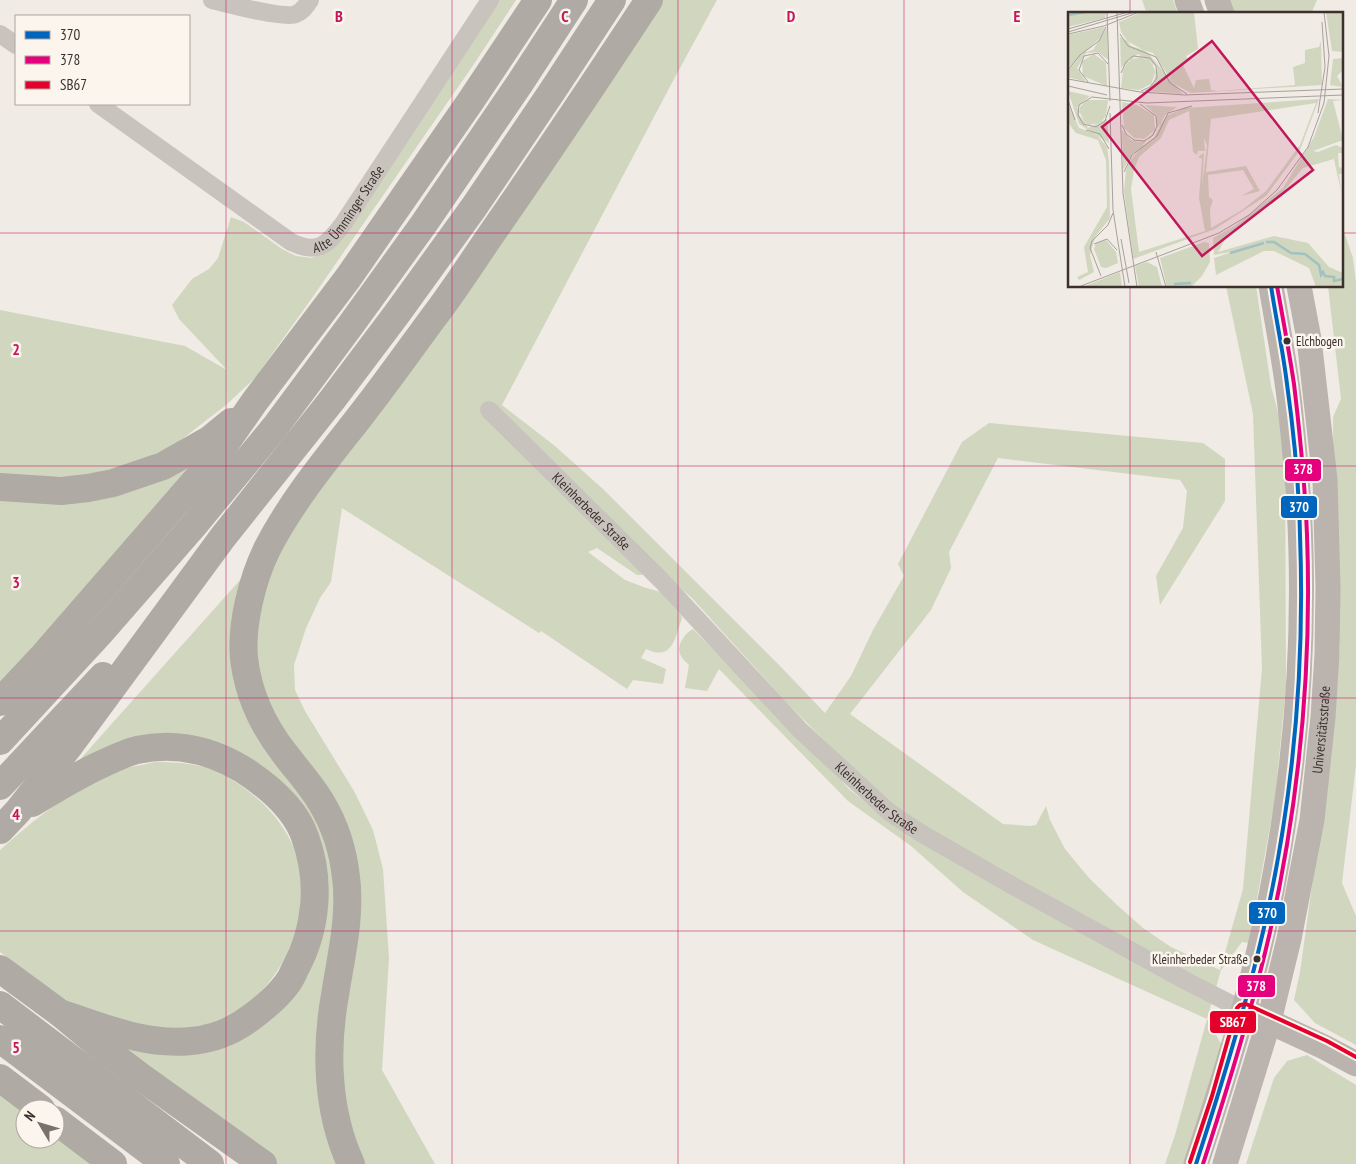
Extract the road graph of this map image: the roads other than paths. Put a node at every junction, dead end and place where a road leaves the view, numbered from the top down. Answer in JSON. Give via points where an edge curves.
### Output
{"nodes":[{"id":1,"x":212,"y":0,"type":"edge"},
{"id":2,"x":310,"y":0,"type":"edge"},
{"id":3,"x":490,"y":0,"type":"edge"},
{"id":4,"x":538,"y":0,"type":"edge"},
{"id":5,"x":574,"y":0,"type":"edge"},
{"id":6,"x":612,"y":0,"type":"edge"},
{"id":7,"x":649,"y":0,"type":"edge"},
{"id":8,"x":1187,"y":0,"type":"edge"},
{"id":9,"x":1217,"y":0,"type":"edge"},
{"id":10,"x":1191,"y":12,"type":"edge"},
{"id":11,"x":1221,"y":12,"type":"edge"},
{"id":12,"x":0,"y":34,"type":"edge"},
{"id":13,"x":15,"y":44,"type":"edge"},
{"id":14,"x":99,"y":105,"type":"edge"},
{"id":15,"x":1271,"y":288,"type":"edge"},
{"id":16,"x":1299,"y":288,"type":"edge"},
{"id":17,"x":255,"y":401,"type":"junction"},
{"id":18,"x":489,"y":410,"type":"dead end"},
{"id":19,"x":0,"y":488,"type":"edge"},
{"id":20,"x":223,"y":537,"type":"junction"},
{"id":21,"x":0,"y":702,"type":"edge"},
{"id":22,"x":0,"y":741,"type":"edge"},
{"id":23,"x":0,"y":786,"type":"edge"},
{"id":24,"x":9,"y":820,"type":"edge"},
{"id":25,"x":0,"y":969,"type":"edge"},
{"id":26,"x":0,"y":1005,"type":"edge"},
{"id":27,"x":1243,"y":1010,"type":"junction"},
{"id":28,"x":60,"y":1013,"type":"junction"},
{"id":29,"x":1269,"y":1021,"type":"junction"},
{"id":30,"x":0,"y":1039,"type":"edge"},
{"id":31,"x":1356,"y":1064,"type":"edge"},
{"id":32,"x":0,"y":1078,"type":"edge"},
{"id":33,"x":28,"y":1099,"type":"edge"},
{"id":34,"x":65,"y":1128,"type":"edge"},
{"id":35,"x":113,"y":1164,"type":"edge"},
{"id":36,"x":166,"y":1164,"type":"edge"},
{"id":37,"x":210,"y":1164,"type":"edge"},
{"id":38,"x":263,"y":1164,"type":"edge"},
{"id":39,"x":351,"y":1164,"type":"edge"},
{"id":40,"x":1196,"y":1164,"type":"edge"},
{"id":41,"x":1225,"y":1164,"type":"edge"}],
"edges":[{"from":1,"to":2,"type":"street","via":[[285,15],[299,13]]},
{"from":3,"to":14,"type":"street","name":"Alte Ümminger Straße","via":[[343,224],[321,246],[311,248],[291,242]]},
{"from":4,"to":17,"type":"highway","via":[[365,254]]},
{"from":5,"to":22,"type":"highway","via":[[423,225],[275,427],[118,612]]},
{"from":6,"to":20,"type":"highway","via":[[474,207],[396,315]]},
{"from":7,"to":39,"type":"highway","via":[[439,311],[310,479],[266,552],[249,601],[244,656],[258,712],[271,735],[320,799],[332,824],[345,867],[346,929],[329,1050],[334,1106]]},
{"from":8,"to":10,"type":"main road"},
{"from":9,"to":11,"type":"main road"},
{"from":12,"to":13,"type":"street"},
{"from":15,"to":27,"type":"main road","name":"Universitätsstraße","via":[[1291,413],[1301,553],[1301,627],[1290,773],[1279,852]]},
{"from":16,"to":29,"type":"main road","name":"Universitätsstraße","via":[[1309,340],[1324,480],[1327,654],[1312,820]]},
{"from":17,"to":19,"type":"highway","via":[[209,440],[163,466],[88,488],[62,491]]},
{"from":17,"to":21,"type":"highway","via":[[210,464]]},
{"from":18,"to":27,"type":"street","name":"Kleinherbeder Straße","via":[[661,580],[800,730],[889,812],[1006,882]]},
{"from":20,"to":23,"type":"highway","via":[[103,676]]},
{"from":20,"to":24,"type":"highway","via":[[70,746]]},
{"from":24,"to":28,"type":"highway","via":[[80,775],[113,759],[135,750],[181,747],[206,752],[257,778],[293,813],[305,836],[315,900],[310,931],[302,957],[287,984],[267,1006],[234,1029],[192,1042],[137,1038]]},
{"from":25,"to":28,"type":"highway"},
{"from":26,"to":37,"type":"highway"},
{"from":27,"to":29,"type":"main road","name":"Kleinherbeder Straße"},
{"from":27,"to":40,"type":"main road","name":"Universitätsstraße"},
{"from":28,"to":38,"type":"highway","via":[[141,1077]]},
{"from":29,"to":31,"type":"main road","name":"Kleinherbeder Straße"},
{"from":29,"to":41,"type":"main road","name":"Universitätsstraße"},
{"from":30,"to":36,"type":"highway"},
{"from":32,"to":33,"type":"highway"},
{"from":34,"to":35,"type":"highway"}]}
